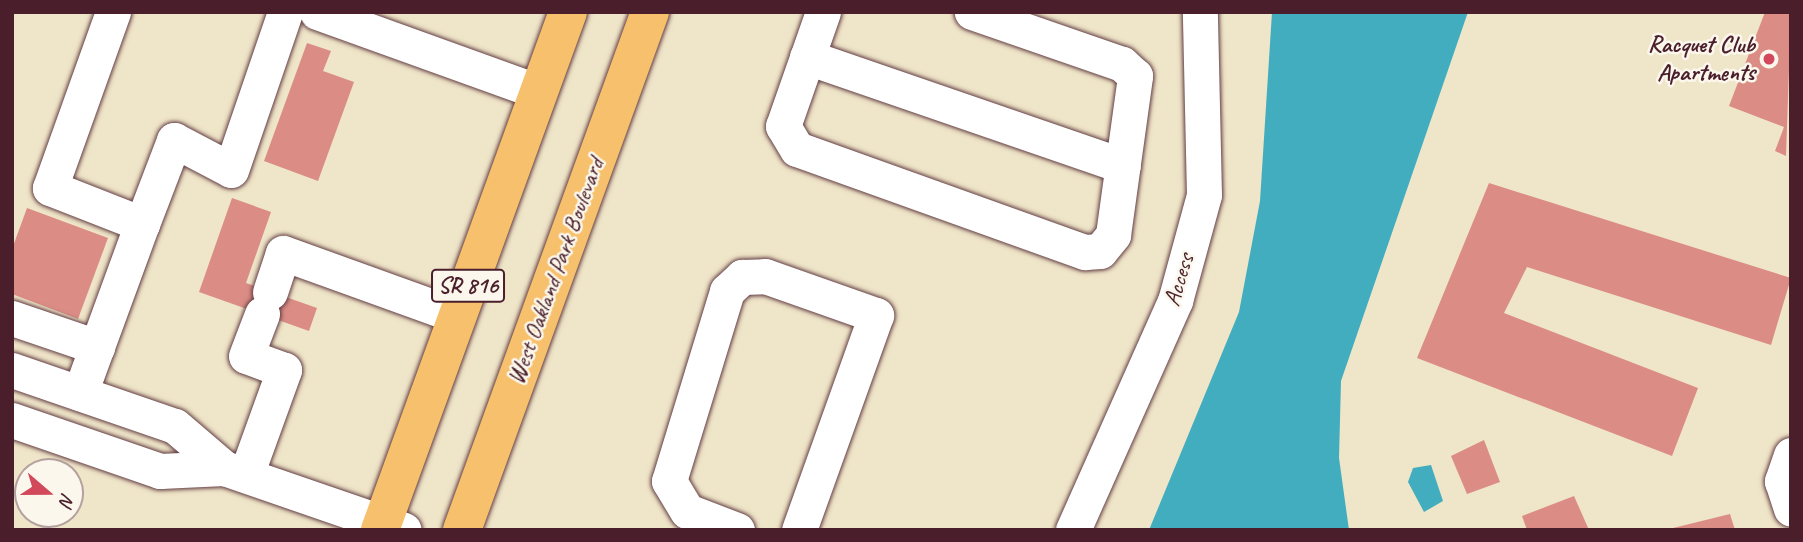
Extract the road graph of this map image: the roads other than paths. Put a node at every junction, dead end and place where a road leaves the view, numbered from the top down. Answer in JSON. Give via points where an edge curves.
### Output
{"nodes":[{"id":1,"x":114,"y":12,"type":"edge"},
{"id":2,"x":285,"y":12,"type":"edge"},
{"id":3,"x":317,"y":12,"type":"edge"},
{"id":4,"x":568,"y":12,"type":"edge"},
{"id":5,"x":650,"y":12,"type":"edge"},
{"id":6,"x":823,"y":12,"type":"edge"},
{"id":7,"x":971,"y":12,"type":"edge"},
{"id":8,"x":1200,"y":12,"type":"edge"},
{"id":9,"x":1037,"y":22,"type":"edge"},
{"id":10,"x":807,"y":57,"type":"junction"},
{"id":11,"x":539,"y":92,"type":"junction"},
{"id":12,"x":1123,"y":166,"type":"junction"},
{"id":13,"x":142,"y":223,"type":"junction"},
{"id":14,"x":457,"y":316,"type":"junction"},
{"id":15,"x":12,"y":318,"type":"edge"},
{"id":16,"x":97,"y":347,"type":"junction"},
{"id":17,"x":12,"y":370,"type":"edge"},
{"id":18,"x":80,"y":393,"type":"junction"},
{"id":19,"x":12,"y":420,"type":"edge"},
{"id":20,"x":1791,"y":455,"type":"edge"},
{"id":21,"x":235,"y":471,"type":"junction"},
{"id":22,"x":1791,"y":509,"type":"edge"},
{"id":23,"x":389,"y":527,"type":"edge"},
{"id":24,"x":462,"y":530,"type":"edge"},
{"id":25,"x":737,"y":530,"type":"edge"},
{"id":26,"x":799,"y":530,"type":"edge"},
{"id":27,"x":1073,"y":530,"type":"edge"}],
"edges":[{"from":1,"to":13,"type":"street","via":[[50,188]]},
{"from":2,"to":13,"type":"street","via":[[231,170],[174,140]]},
{"from":3,"to":11,"type":"street"},
{"from":4,"to":11,"type":"main road","number":"SR 816"},
{"from":5,"to":24,"type":"main road","name":"West Oakland Park Boulevard","number":"SR 816"},
{"from":6,"to":10,"type":"street"},
{"from":7,"to":9,"type":"street"},
{"from":8,"to":27,"type":"street","name":"Access","via":[[1204,195],[1175,301]]},
{"from":9,"to":12,"type":"street","via":[[1122,64],[1135,76]]},
{"from":10,"to":12,"type":"street"},
{"from":10,"to":12,"type":"street","via":[[783,126],[797,149],[1085,253],[1100,251],[1113,235]]},
{"from":11,"to":14,"type":"main road","number":"SR 816"},
{"from":13,"to":16,"type":"street"},
{"from":14,"to":21,"type":"street","via":[[283,253],[246,356],[284,370]]},
{"from":14,"to":23,"type":"main road","number":"SR 816"},
{"from":15,"to":16,"type":"street"},
{"from":16,"to":18,"type":"street"},
{"from":17,"to":18,"type":"street"},
{"from":18,"to":21,"type":"street","via":[[174,426]]},
{"from":19,"to":21,"type":"street","via":[[160,471]]},
{"from":20,"to":22,"type":"street","via":[[1782,481]]},
{"from":21,"to":23,"type":"street"},
{"from":25,"to":26,"type":"street","via":[[688,511],[669,481],[727,291],[742,277],[765,276],[876,315]]}]}
